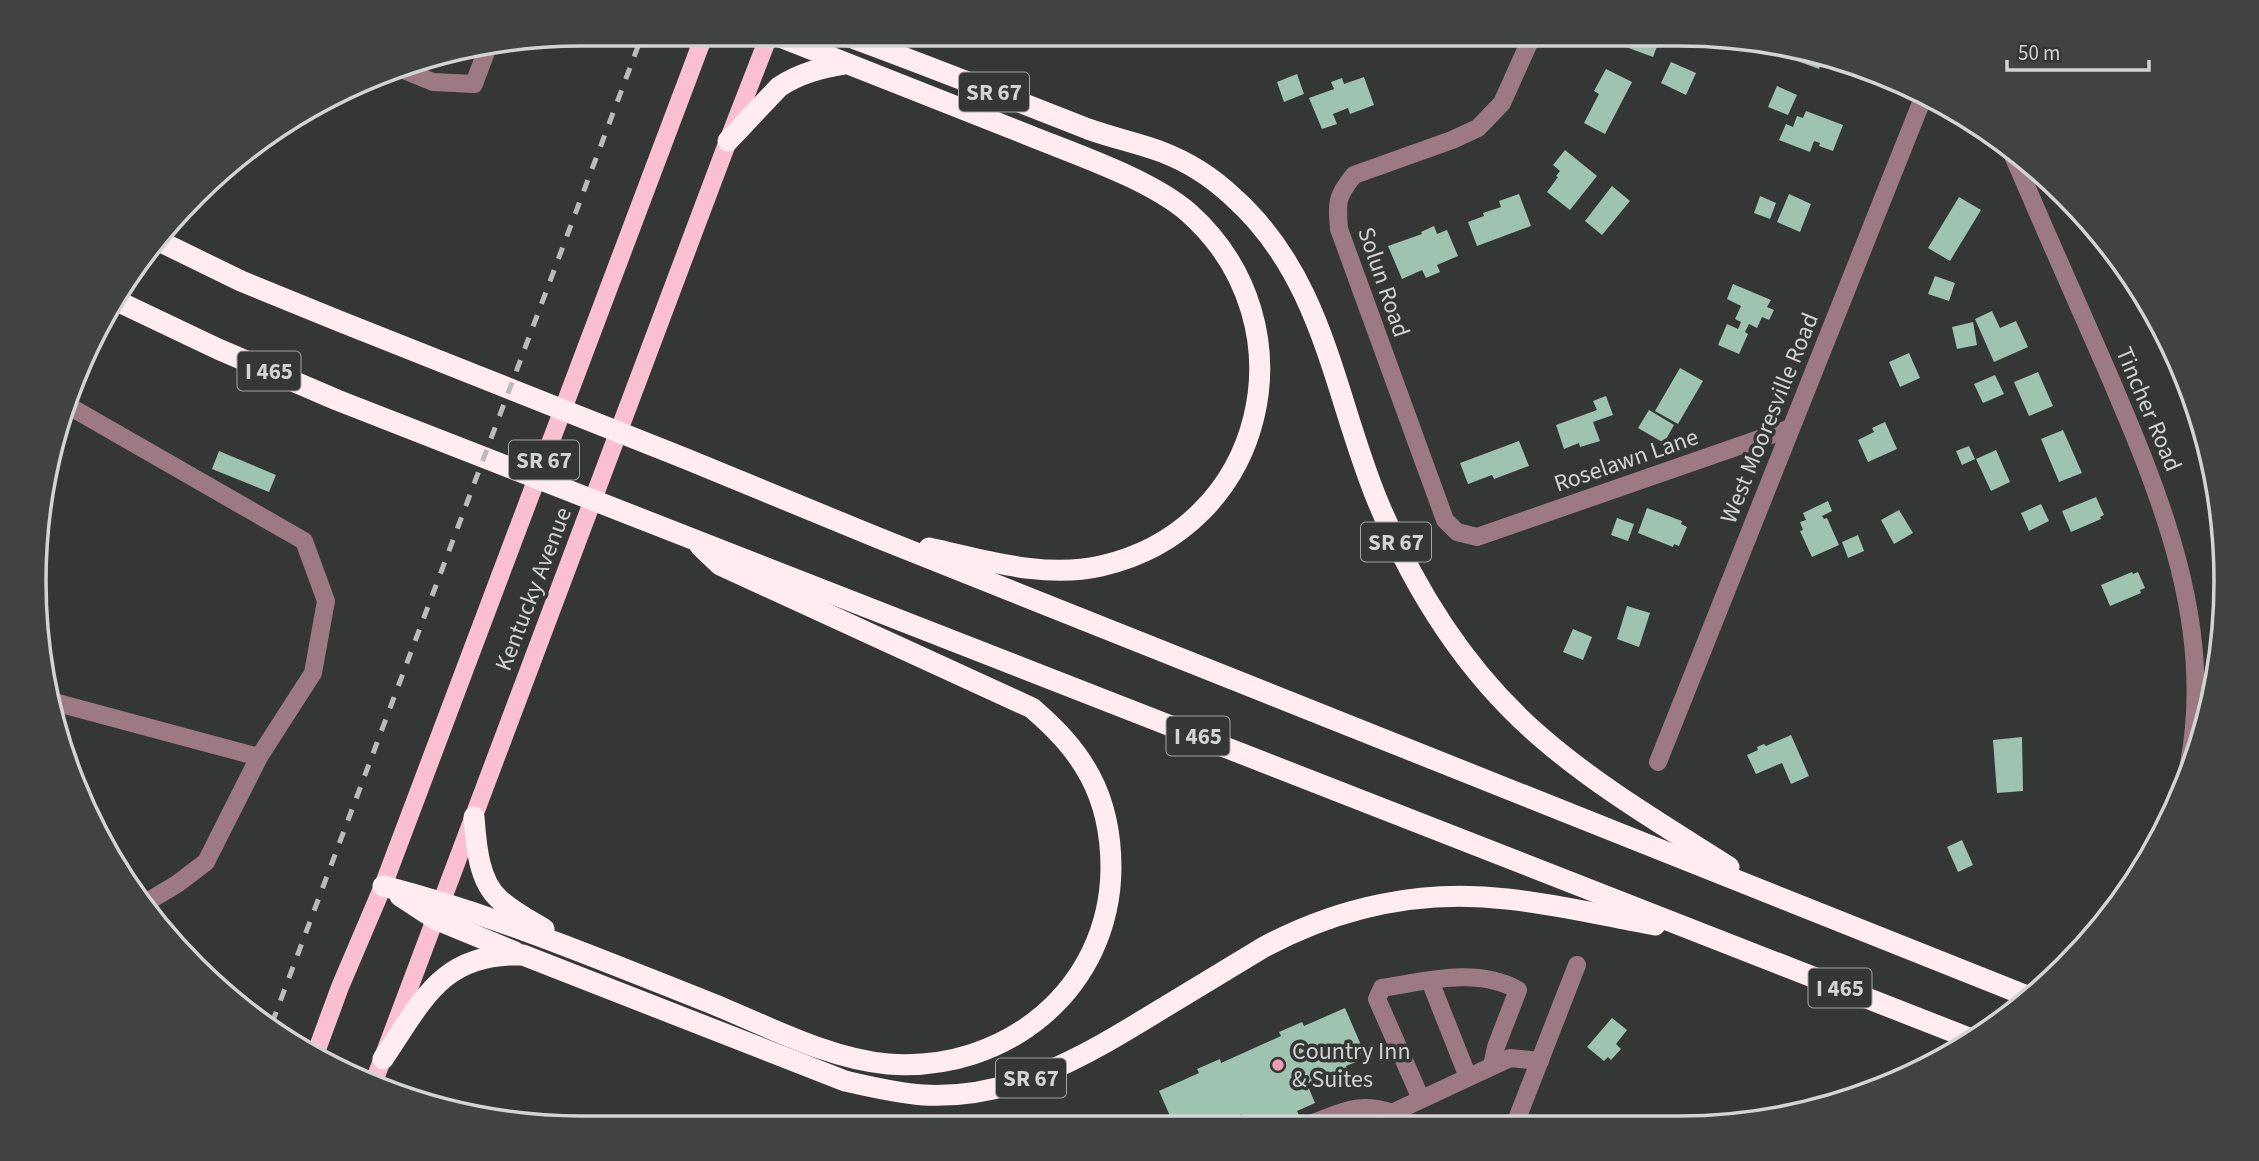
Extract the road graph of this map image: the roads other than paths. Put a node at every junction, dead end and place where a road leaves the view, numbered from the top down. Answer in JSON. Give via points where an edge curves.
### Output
{"nodes":[{"id":1,"x":700,"y":46,"type":"edge"},
{"id":2,"x":765,"y":46,"type":"edge"},
{"id":3,"x":803,"y":46,"type":"edge"},
{"id":4,"x":886,"y":46,"type":"edge"},
{"id":5,"x":1528,"y":46,"type":"edge"},
{"id":6,"x":485,"y":54,"type":"edge"},
{"id":7,"x":846,"y":63,"type":"junction"},
{"id":8,"x":411,"y":73,"type":"edge"},
{"id":9,"x":1921,"y":104,"type":"edge"},
{"id":10,"x":727,"y":141,"type":"junction"},
{"id":11,"x":2018,"y":168,"type":"edge"},
{"id":12,"x":165,"y":244,"type":"edge"},
{"id":13,"x":123,"y":304,"type":"edge"},
{"id":14,"x":74,"y":409,"type":"edge"},
{"id":15,"x":1791,"y":428,"type":"junction"},
{"id":16,"x":876,"y":537,"type":"junction"},
{"id":17,"x":1477,"y":537,"type":"joint"},
{"id":18,"x":691,"y":538,"type":"junction"},
{"id":19,"x":60,"y":704,"type":"edge"},
{"id":20,"x":2196,"y":715,"type":"edge"},
{"id":21,"x":259,"y":757,"type":"junction"},
{"id":22,"x":1658,"y":762,"type":"dead end"},
{"id":23,"x":474,"y":817,"type":"junction"},
{"id":24,"x":383,"y":886,"type":"junction"},
{"id":25,"x":1772,"y":894,"type":"junction"},
{"id":26,"x":151,"y":899,"type":"edge"},
{"id":27,"x":438,"y":910,"type":"junction"},
{"id":28,"x":1705,"y":935,"type":"junction"},
{"id":29,"x":575,"y":950,"type":"junction"},
{"id":30,"x":523,"y":956,"type":"junction"},
{"id":31,"x":1577,"y":965,"type":"dead end"},
{"id":32,"x":1430,"y":981,"type":"junction"},
{"id":33,"x":2019,"y":993,"type":"edge"},
{"id":34,"x":1961,"y":1035,"type":"edge"},
{"id":35,"x":318,"y":1047,"type":"edge"},
{"id":36,"x":383,"y":1059,"type":"junction"},
{"id":37,"x":1540,"y":1061,"type":"junction"},
{"id":38,"x":1492,"y":1066,"type":"junction"},
{"id":39,"x":377,"y":1075,"type":"edge"},
{"id":40,"x":1468,"y":1077,"type":"junction"},
{"id":41,"x":1421,"y":1099,"type":"junction"},
{"id":42,"x":1332,"y":1116,"type":"edge"},
{"id":43,"x":1384,"y":1116,"type":"edge"},
{"id":44,"x":1391,"y":1116,"type":"edge"},
{"id":45,"x":1518,"y":1116,"type":"edge"}],
"edges":[{"from":1,"to":24,"type":"main road","name":"Kentucky Avenue","number":"SR 67"},
{"from":2,"to":10,"type":"main road","name":"Kentucky Avenue"},
{"from":3,"to":7,"type":"highway"},
{"from":4,"to":25,"type":"highway","number":"SR 67","via":[[1100,134],[1179,159],[1234,197],[1269,234],[1304,292],[1390,530],[1422,592],[1473,666],[1522,720],[1575,765]]},
{"from":5,"to":17,"type":"street","name":"Solun Road","via":[[1502,103],[1478,128],[1354,175],[1337,201],[1339,229],[1443,517],[1457,532]]},
{"from":6,"to":8,"type":"street","via":[[474,84],[433,82]]},
{"from":7,"to":10,"type":"highway","via":[[788,80]]},
{"from":7,"to":16,"type":"highway","via":[[1062,149],[1177,203],[1213,238],[1232,266],[1252,312],[1259,352],[1256,410],[1236,465],[1201,513],[1154,547],[1100,566],[1053,571]]},
{"from":9,"to":15,"type":"street","name":"West Mooresville Road"},
{"from":10,"to":23,"type":"main road","name":"Kentucky Avenue"},
{"from":11,"to":20,"type":"street","name":"Tincher Road","via":[[2133,432],[2169,529],[2195,648]]},
{"from":12,"to":16,"type":"highway","number":"I 465","via":[[241,281]]},
{"from":13,"to":18,"type":"highway","number":"I 465","via":[[218,349]]},
{"from":14,"to":21,"type":"street","via":[[304,541],[326,601],[313,673]]},
{"from":15,"to":17,"type":"street","name":"Roselawn Lane"},
{"from":15,"to":22,"type":"street","name":"West Mooresville Road"},
{"from":16,"to":25,"type":"highway","number":"I 465"},
{"from":18,"to":28,"type":"highway","number":"I 465"},
{"from":18,"to":29,"type":"highway","via":[[720,565],[1032,708],[1053,726],[1091,777],[1104,811],[1111,848],[1105,916],[1077,979],[1026,1030],[995,1046],[927,1064],[888,1063],[838,1053]]},
{"from":19,"to":21,"type":"street"},
{"from":21,"to":26,"type":"street","via":[[205,862]]},
{"from":23,"to":27,"type":"main road","name":"Kentucky Avenue"},
{"from":23,"to":29,"type":"highway","via":[[481,867],[493,893]]},
{"from":24,"to":27,"type":"highway"},
{"from":24,"to":35,"type":"main road","name":"Kentucky Avenue","number":"SR 67"},
{"from":25,"to":33,"type":"highway","number":"I 465"},
{"from":27,"to":29,"type":"highway"},
{"from":27,"to":30,"type":"highway"},
{"from":27,"to":36,"type":"main road","name":"Kentucky Avenue"},
{"from":28,"to":30,"type":"highway","number":"SR 67","via":[[1507,899],[1446,896],[1383,903],[1293,932],[1057,1069],[1005,1086],[925,1095],[845,1081]]},
{"from":28,"to":34,"type":"highway","number":"I 465"},
{"from":30,"to":36,"type":"highway","number":"SR 67","via":[[477,959],[453,970],[431,991]]},
{"from":31,"to":37,"type":"street"},
{"from":32,"to":38,"type":"street","via":[[1462,976],[1503,982],[1518,990]]},
{"from":32,"to":40,"type":"street"},
{"from":32,"to":41,"type":"street","via":[[1382,988],[1377,999]]},
{"from":36,"to":39,"type":"main road","name":"Kentucky Avenue","number":"SR 67"},
{"from":37,"to":38,"type":"street","via":[[1510,1058]]},
{"from":37,"to":45,"type":"street"},
{"from":38,"to":40,"type":"street"},
{"from":40,"to":41,"type":"street"},
{"from":41,"to":44,"type":"street"},
{"from":42,"to":43,"type":"street","via":[[1356,1107],[1381,1109]]}]}
